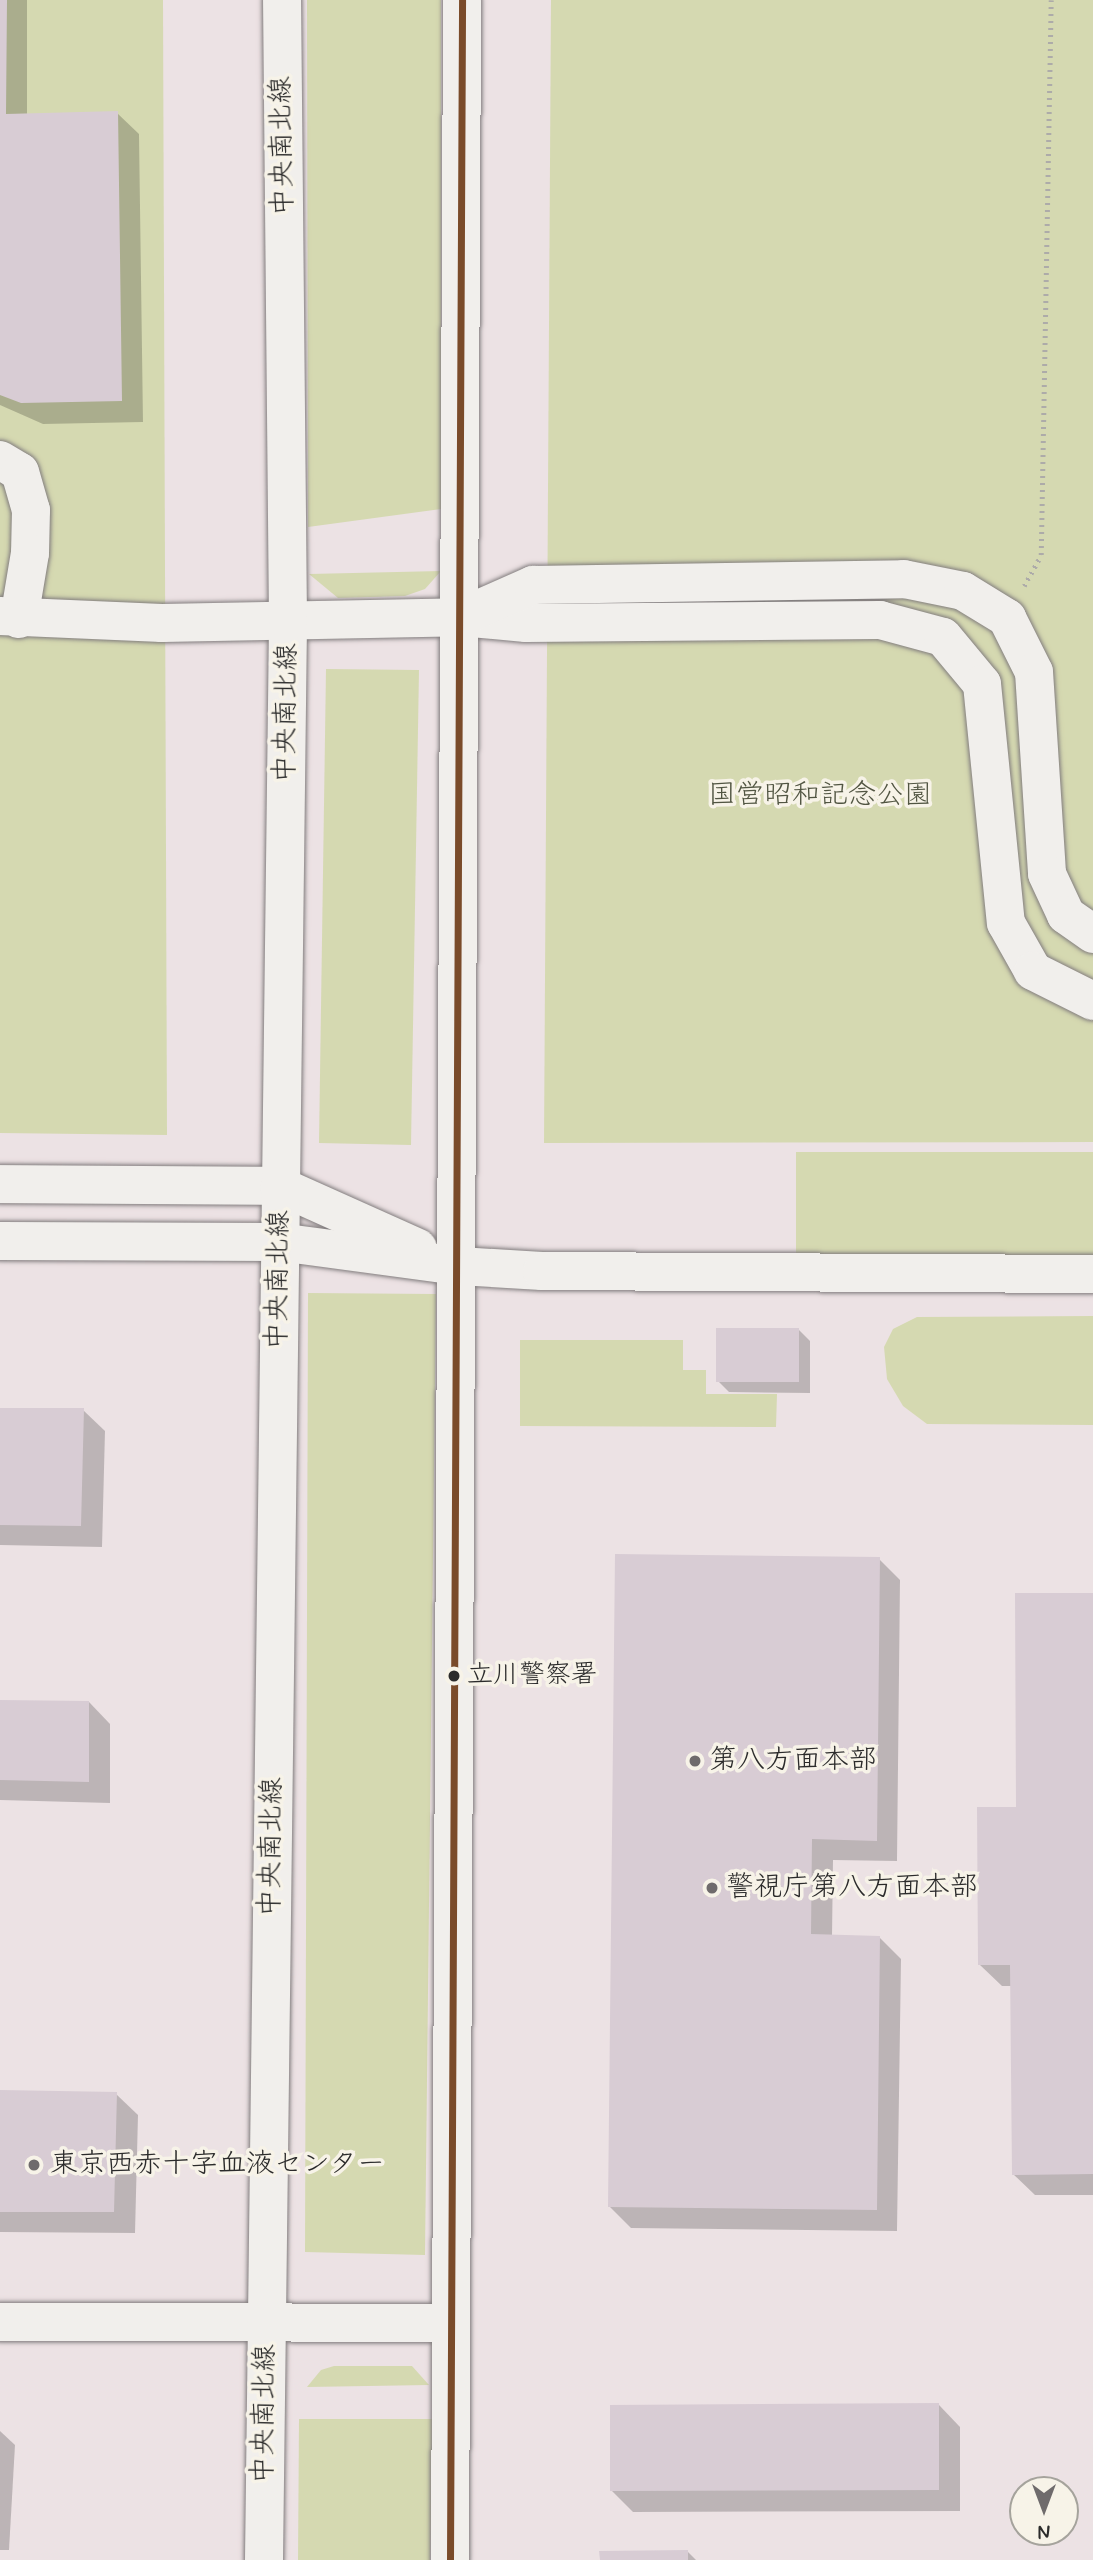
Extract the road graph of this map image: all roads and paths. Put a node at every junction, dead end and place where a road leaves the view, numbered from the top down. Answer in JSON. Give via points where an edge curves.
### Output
{"nodes":[{"id":1,"x":282,"y":0,"type":"edge"},
{"id":2,"x":462,"y":0,"type":"edge"},
{"id":3,"x":1051,"y":0,"type":"edge"},
{"id":4,"x":0,"y":460,"type":"edge"},
{"id":5,"x":10,"y":617,"type":"edge"},
{"id":6,"x":461,"y":617,"type":"junction"},
{"id":7,"x":1007,"y":618,"type":"junction"},
{"id":8,"x":288,"y":621,"type":"junction"},
{"id":9,"x":1093,"y":934,"type":"edge"},
{"id":10,"x":1093,"y":1000,"type":"edge"},
{"id":11,"x":0,"y":1184,"type":"edge"},
{"id":12,"x":280,"y":1186,"type":"junction"},
{"id":13,"x":0,"y":1241,"type":"edge"},
{"id":14,"x":279,"y":1242,"type":"junction"},
{"id":15,"x":458,"y":1266,"type":"junction"},
{"id":16,"x":1093,"y":1274,"type":"edge"},
{"id":17,"x":0,"y":2322,"type":"edge"},
{"id":18,"x":266,"y":2323,"type":"junction"},
{"id":19,"x":451,"y":2323,"type":"junction"},
{"id":20,"x":264,"y":2560,"type":"edge"},
{"id":21,"x":450,"y":2560,"type":"edge"}],
"edges":[{"from":1,"to":8,"type":"main road","name":"中央南北線"},
{"from":2,"to":6,"type":"main road"},
{"from":3,"to":7,"type":"path","via":[[1041,555]]},
{"from":4,"to":5,"type":"main road","via":[[20,472],[31,510],[30,553]]},
{"from":5,"to":8,"type":"main road","via":[[162,624]]},
{"from":6,"to":7,"type":"main road","via":[[533,585],[904,579],[963,591]]},
{"from":6,"to":8,"type":"main road"},
{"from":6,"to":10,"type":"main road","via":[[526,623],[880,620],[943,637],[982,684],[1006,923],[1033,971]]},
{"from":6,"to":15,"type":"main road"},
{"from":7,"to":9,"type":"main road","via":[[1034,672],[1047,874],[1066,915]]},
{"from":8,"to":12,"type":"main road","name":"中央南北線"},
{"from":11,"to":12,"type":"main road"},
{"from":12,"to":14,"type":"main road","name":"中央南北線"},
{"from":12,"to":15,"type":"main road"},
{"from":13,"to":14,"type":"main road"},
{"from":14,"to":15,"type":"main road"},
{"from":14,"to":18,"type":"main road","name":"中央南北線"},
{"from":15,"to":16,"type":"main road"},
{"from":15,"to":19,"type":"main road"},
{"from":17,"to":18,"type":"main road"},
{"from":18,"to":19,"type":"main road"},
{"from":18,"to":20,"type":"main road","name":"中央南北線"},
{"from":19,"to":21,"type":"main road"}]}
